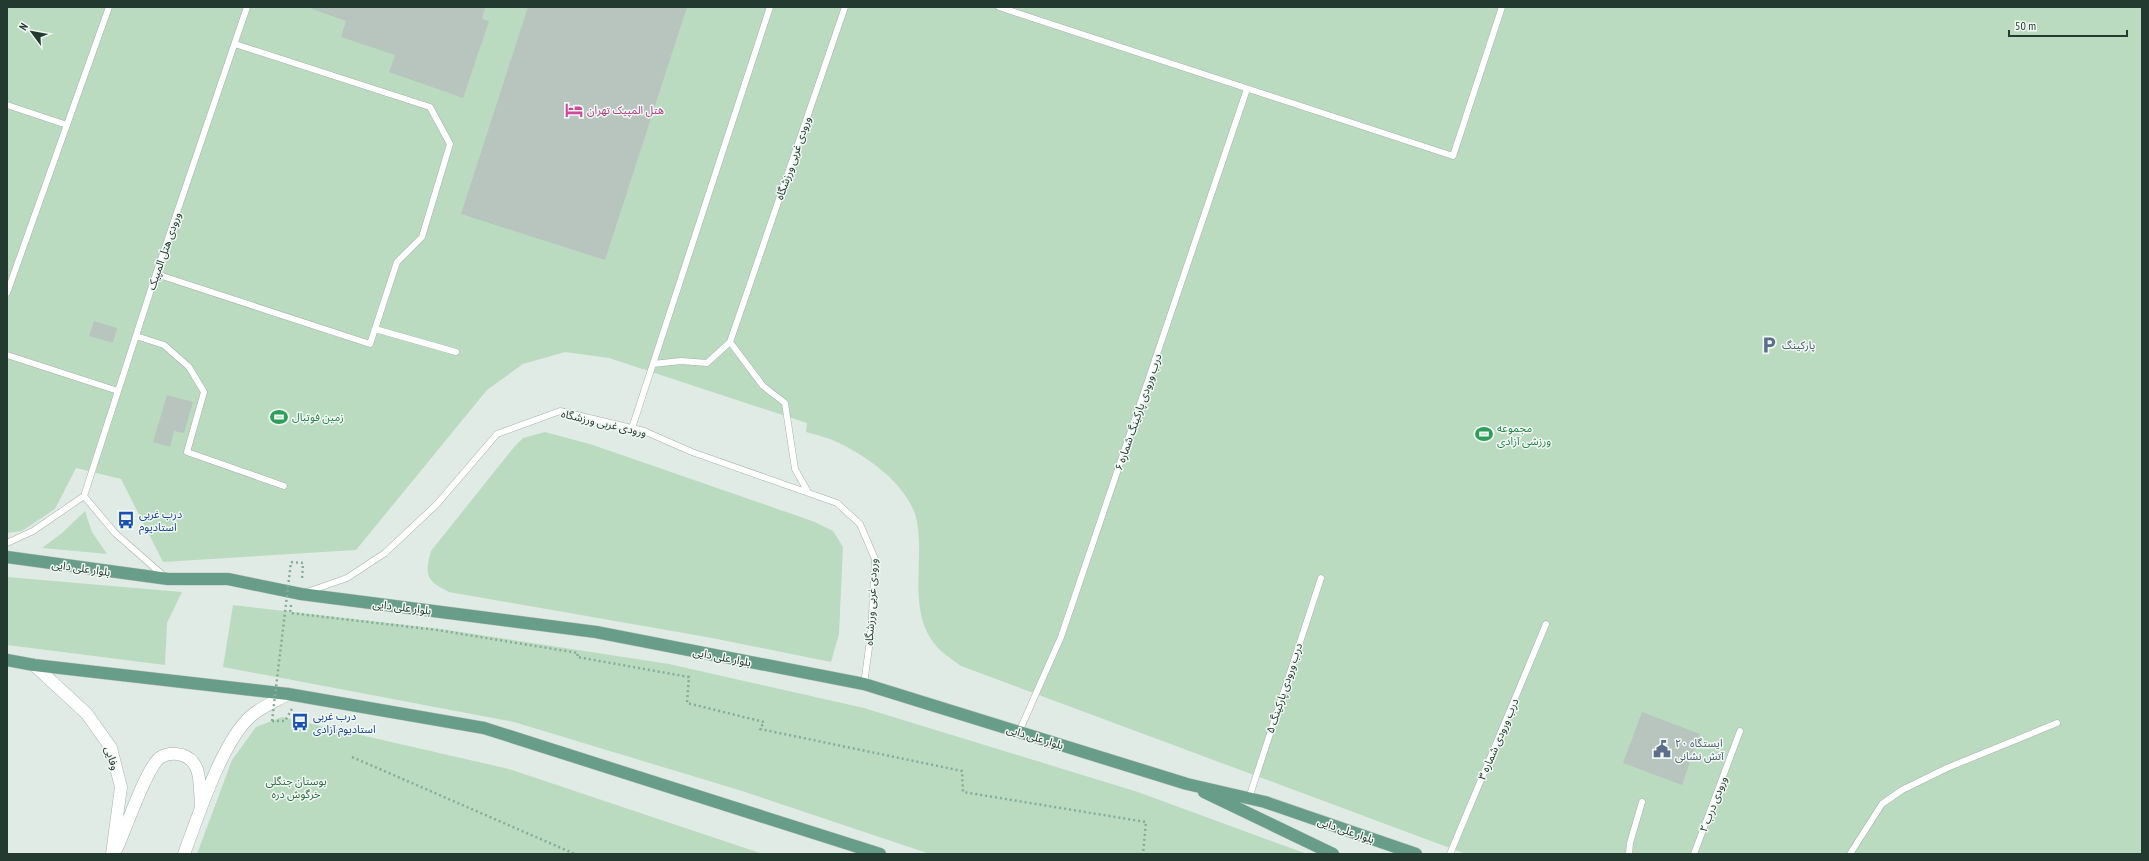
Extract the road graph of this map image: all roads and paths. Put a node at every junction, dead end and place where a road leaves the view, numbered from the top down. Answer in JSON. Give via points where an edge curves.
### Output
{"nodes":[{"id":1,"x":109,"y":7,"type":"edge"},
{"id":2,"x":248,"y":7,"type":"edge"},
{"id":3,"x":770,"y":7,"type":"edge"},
{"id":4,"x":845,"y":7,"type":"edge"},
{"id":5,"x":999,"y":7,"type":"edge"},
{"id":6,"x":1502,"y":7,"type":"edge"},
{"id":7,"x":235,"y":44,"type":"junction"},
{"id":8,"x":1247,"y":89,"type":"junction"},
{"id":9,"x":7,"y":105,"type":"edge"},
{"id":10,"x":67,"y":125,"type":"junction"},
{"id":11,"x":156,"y":274,"type":"junction"},
{"id":12,"x":7,"y":293,"type":"edge"},
{"id":13,"x":375,"y":329,"type":"junction"},
{"id":14,"x":136,"y":336,"type":"junction"},
{"id":15,"x":730,"y":342,"type":"junction"},
{"id":16,"x":456,"y":352,"type":"dead end"},
{"id":17,"x":7,"y":355,"type":"edge"},
{"id":18,"x":653,"y":364,"type":"junction"},
{"id":19,"x":118,"y":391,"type":"junction"},
{"id":20,"x":632,"y":428,"type":"junction"},
{"id":21,"x":284,"y":486,"type":"dead end"},
{"id":22,"x":808,"y":492,"type":"junction"},
{"id":23,"x":84,"y":496,"type":"junction"},
{"id":24,"x":7,"y":543,"type":"edge"},
{"id":25,"x":7,"y":557,"type":"edge"},
{"id":26,"x":303,"y":563,"type":"dead end"},
{"id":27,"x":1321,"y":578,"type":"dead end"},
{"id":28,"x":168,"y":579,"type":"junction"},
{"id":29,"x":297,"y":594,"type":"junction"},
{"id":30,"x":1546,"y":624,"type":"dead end"},
{"id":31,"x":7,"y":660,"type":"edge"},
{"id":32,"x":34,"y":665,"type":"junction"},
{"id":33,"x":864,"y":684,"type":"junction"},
{"id":34,"x":288,"y":694,"type":"junction"},
{"id":35,"x":285,"y":722,"type":"dead end"},
{"id":36,"x":2057,"y":723,"type":"dead end"},
{"id":37,"x":1740,"y":731,"type":"dead end"},
{"id":38,"x":1019,"y":732,"type":"junction"},
{"id":39,"x":352,"y":757,"type":"dead end"},
{"id":40,"x":1187,"y":784,"type":"junction"},
{"id":41,"x":1249,"y":798,"type":"junction"},
{"id":42,"x":1642,"y":802,"type":"dead end"},
{"id":43,"x":201,"y":808,"type":"junction"},
{"id":44,"x":114,"y":854,"type":"edge"},
{"id":45,"x":184,"y":854,"type":"edge"},
{"id":46,"x":575,"y":854,"type":"edge"},
{"id":47,"x":880,"y":854,"type":"edge"},
{"id":48,"x":1143,"y":854,"type":"edge"},
{"id":49,"x":1333,"y":854,"type":"edge"},
{"id":50,"x":1416,"y":854,"type":"edge"},
{"id":51,"x":1450,"y":854,"type":"edge"},
{"id":52,"x":1629,"y":854,"type":"edge"},
{"id":53,"x":1694,"y":854,"type":"edge"},
{"id":54,"x":1850,"y":854,"type":"edge"}],
"edges":[{"from":1,"to":10,"type":"lane"},
{"from":2,"to":7,"type":"lane","name":"ورودی هتل المپیک"},
{"from":3,"to":18,"type":"lane"},
{"from":4,"to":15,"type":"lane","name":"ورودی غربی ورزشگاه"},
{"from":5,"to":8,"type":"lane"},
{"from":6,"to":8,"type":"lane","via":[[1454,156]]},
{"from":7,"to":11,"type":"lane","name":"ورودی هتل المپیک"},
{"from":7,"to":13,"type":"lane","via":[[430,107],[450,144],[422,237],[397,262]]},
{"from":8,"to":38,"type":"lane","name":"درب ورودی پارکینگ شماره ۶","via":[[1061,637]]},
{"from":9,"to":10,"type":"lane"},
{"from":10,"to":12,"type":"lane"},
{"from":11,"to":13,"type":"lane","via":[[370,344]]},
{"from":11,"to":14,"type":"lane","name":"ورودی هتل المپیک"},
{"from":13,"to":16,"type":"lane"},
{"from":14,"to":19,"type":"lane","name":"ورودی هتل المپیک"},
{"from":14,"to":21,"type":"lane","via":[[164,345],[189,367],[204,392],[187,452]]},
{"from":15,"to":18,"type":"lane","name":"ورودی غربی ورزشگاه","via":[[707,363],[681,361]]},
{"from":15,"to":22,"type":"lane","via":[[763,386],[785,403],[795,469]]},
{"from":17,"to":19,"type":"lane"},
{"from":18,"to":20,"type":"lane"},
{"from":19,"to":23,"type":"lane","name":"ورودی هتل المپیک"},
{"from":20,"to":22,"type":"lane","name":"ورودی غربی ورزشگاه"},
{"from":20,"to":29,"type":"lane","name":"ورودی غربی ورزشگاه","via":[[560,411],[497,434],[437,504],[385,553],[347,578]]},
{"from":22,"to":33,"type":"lane","name":"ورودی غربی ورزشگاه","via":[[837,502],[860,524],[875,559],[871,633]]},
{"from":23,"to":24,"type":"lane","via":[[33,531]]},
{"from":23,"to":28,"type":"lane","via":[[115,534]]},
{"from":25,"to":28,"type":"main road","name":"بلوار علی دایی"},
{"from":26,"to":35,"type":"path","bridge":true,"via":[[291,562],[272,721]]},
{"from":27,"to":41,"type":"lane","name":"درب ورودی پارکینگ ۵"},
{"from":28,"to":29,"type":"main road","name":"بلوار علی دایی","via":[[228,579]]},
{"from":29,"to":33,"type":"main road","name":"بلوار علی دایی","via":[[596,632]]},
{"from":29,"to":48,"type":"path","via":[[290,613],[437,630],[570,651],[578,653],[577,657],[689,677],[687,704],[764,722],[760,729],[962,771],[963,792],[1146,822]]},
{"from":30,"to":51,"type":"lane","name":"درب ورودی شماره ۳"},
{"from":31,"to":32,"type":"main road"},
{"from":32,"to":34,"type":"main road"},
{"from":32,"to":44,"type":"street","name":"وفایی","via":[[87,714],[111,748],[121,787]]},
{"from":33,"to":38,"type":"main road","name":"بلوار علی دایی"},
{"from":34,"to":43,"type":"street","via":[[251,715],[238,729]]},
{"from":34,"to":47,"type":"main road","via":[[484,728]]},
{"from":36,"to":54,"type":"lane","via":[[1947,768],[1902,790],[1882,804]]},
{"from":37,"to":53,"type":"lane","name":"ورودی درب ۲"},
{"from":38,"to":40,"type":"main road","name":"بلوار علی دایی"},
{"from":39,"to":46,"type":"path"},
{"from":40,"to":41,"type":"main road","name":"بلوار علی دایی"},
{"from":40,"to":49,"type":"main road"},
{"from":41,"to":50,"type":"main road","name":"بلوار علی دایی"},
{"from":42,"to":52,"type":"lane"},
{"from":43,"to":44,"type":"street","via":[[197,767],[187,757],[174,753],[160,758],[148,774]]},
{"from":43,"to":45,"type":"street"}]}
